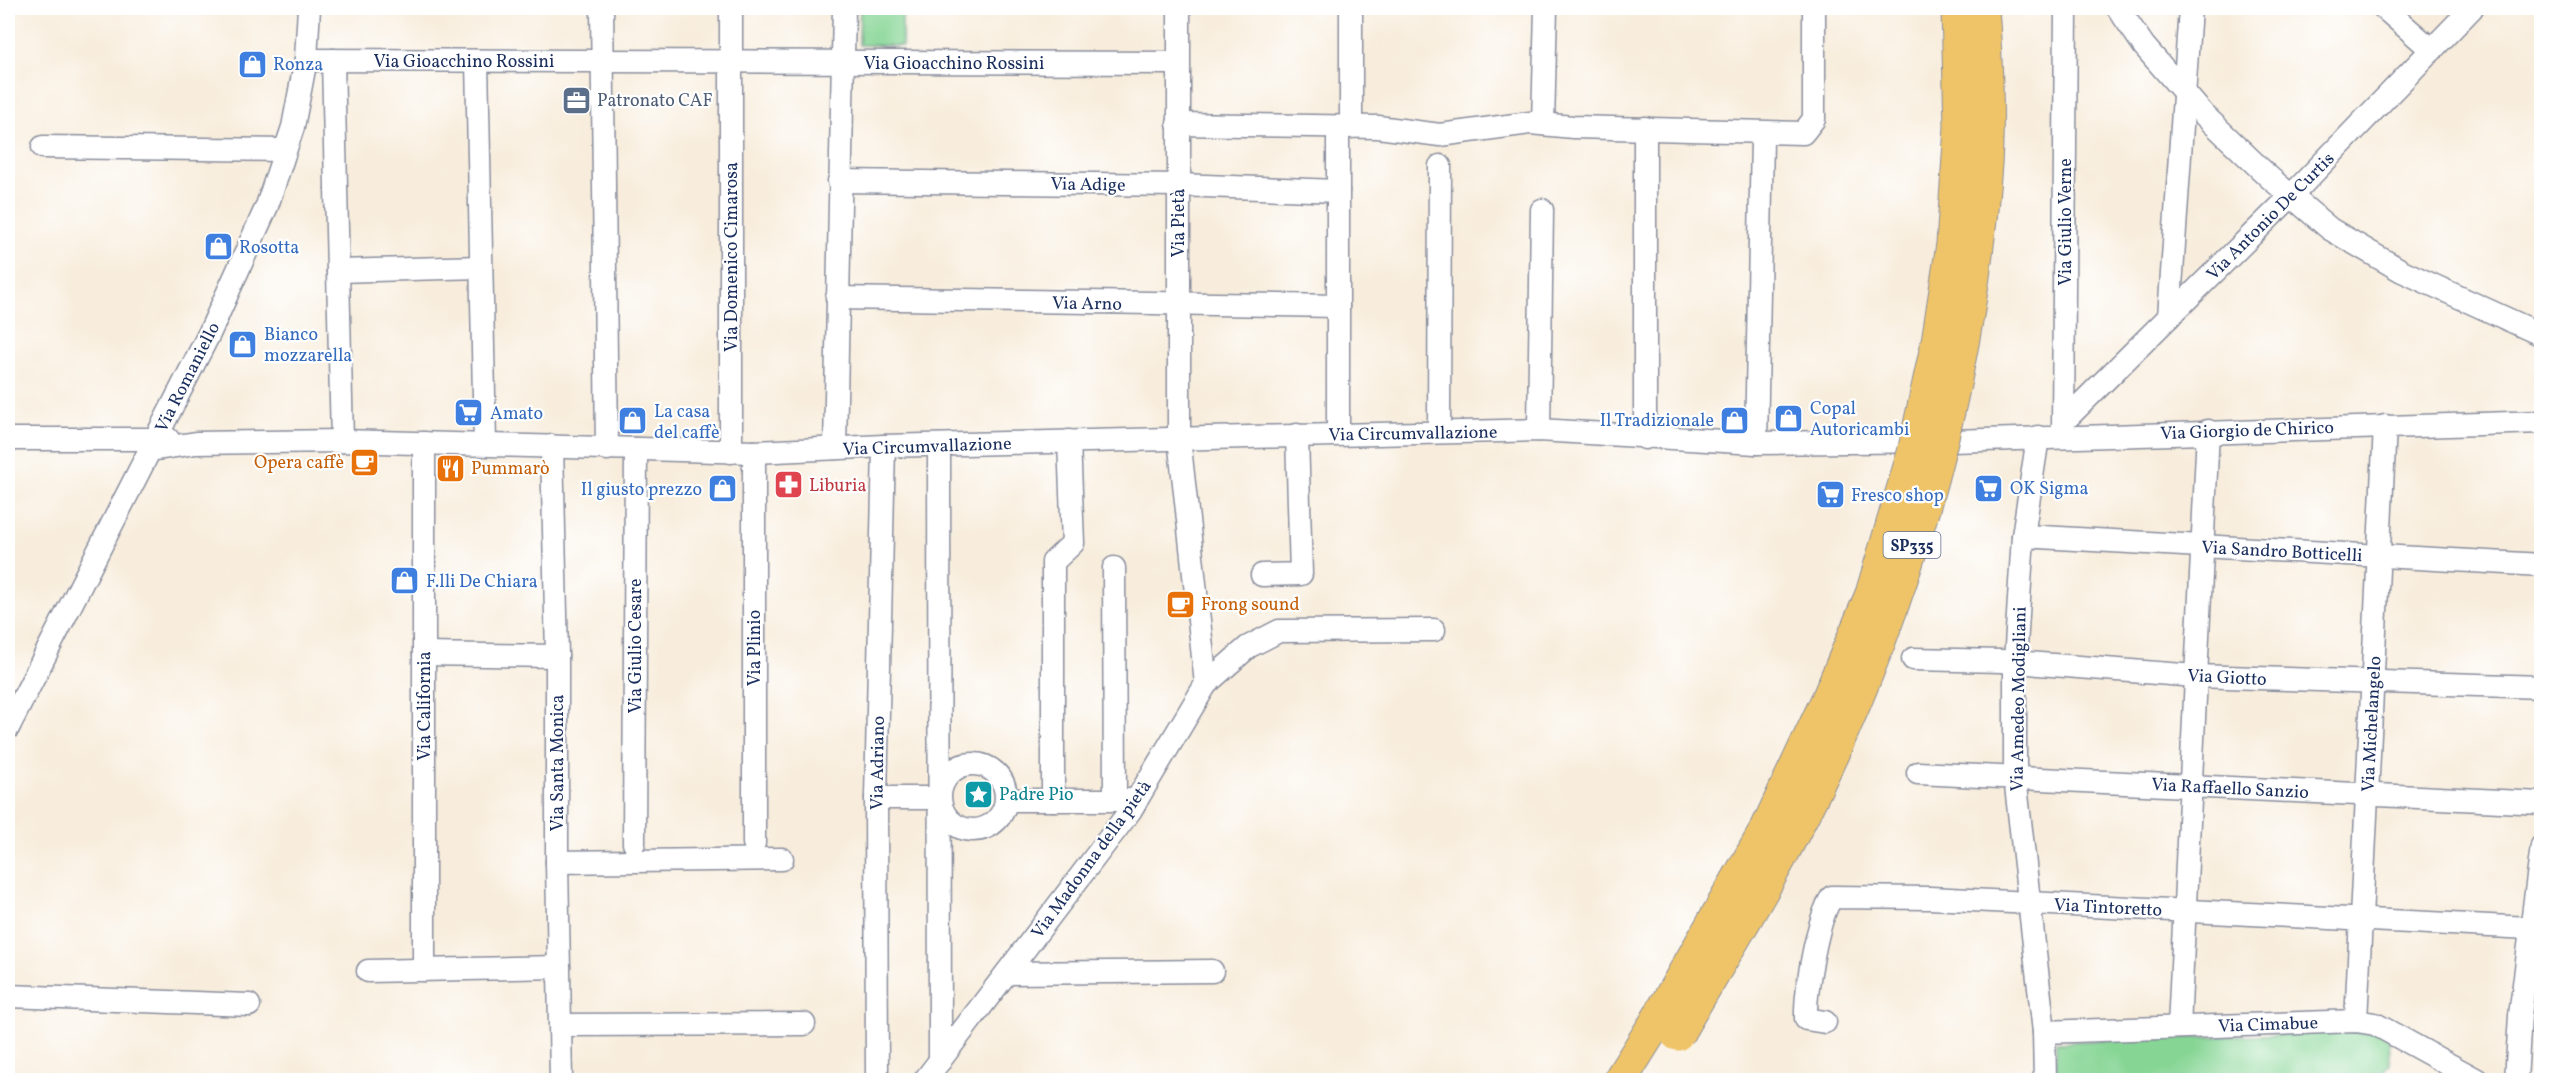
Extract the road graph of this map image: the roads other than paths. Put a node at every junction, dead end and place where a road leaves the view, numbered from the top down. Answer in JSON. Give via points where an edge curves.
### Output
{"nodes":[{"id":1,"x":309,"y":8,"type":"edge"},
{"id":2,"x":602,"y":8,"type":"edge"},
{"id":3,"x":731,"y":8,"type":"edge"},
{"id":4,"x":844,"y":8,"type":"edge"},
{"id":5,"x":1179,"y":8,"type":"edge"},
{"id":6,"x":1351,"y":8,"type":"edge"},
{"id":7,"x":1546,"y":8,"type":"edge"},
{"id":8,"x":1814,"y":8,"type":"edge"},
{"id":9,"x":1958,"y":8,"type":"edge"},
{"id":10,"x":1983,"y":8,"type":"edge"},
{"id":11,"x":2066,"y":8,"type":"edge"},
{"id":12,"x":2118,"y":8,"type":"edge"},
{"id":13,"x":2190,"y":8,"type":"edge"},
{"id":14,"x":2384,"y":8,"type":"edge"},
{"id":15,"x":2472,"y":8,"type":"edge"},
{"id":16,"x":2432,"y":50,"type":"junction"},
{"id":17,"x":306,"y":60,"type":"junction"},
{"id":18,"x":333,"y":60,"type":"junction"},
{"id":19,"x":477,"y":61,"type":"junction"},
{"id":20,"x":604,"y":61,"type":"junction"},
{"id":21,"x":843,"y":62,"type":"junction"},
{"id":22,"x":730,"y":63,"type":"junction"},
{"id":23,"x":1178,"y":63,"type":"junction"},
{"id":24,"x":2184,"y":93,"type":"junction"},
{"id":25,"x":1178,"y":124,"type":"junction"},
{"id":26,"x":1543,"y":124,"type":"junction"},
{"id":27,"x":1345,"y":127,"type":"junction"},
{"id":28,"x":1645,"y":128,"type":"junction"},
{"id":29,"x":1762,"y":139,"type":"dead end"},
{"id":30,"x":43,"y":147,"type":"dead end"},
{"id":31,"x":285,"y":150,"type":"junction"},
{"id":32,"x":1440,"y":166,"type":"dead end"},
{"id":33,"x":839,"y":182,"type":"junction"},
{"id":34,"x":1178,"y":185,"type":"junction"},
{"id":35,"x":1338,"y":191,"type":"junction"},
{"id":36,"x":2291,"y":196,"type":"junction"},
{"id":37,"x":1542,"y":210,"type":"dead end"},
{"id":38,"x":481,"y":267,"type":"junction"},
{"id":39,"x":338,"y":271,"type":"junction"},
{"id":40,"x":837,"y":298,"type":"junction"},
{"id":41,"x":1179,"y":304,"type":"junction"},
{"id":42,"x":1338,"y":306,"type":"junction"},
{"id":43,"x":2169,"y":317,"type":"junction"},
{"id":44,"x":2541,"y":335,"type":"edge"},
{"id":45,"x":165,"y":419,"type":"junction"},
{"id":46,"x":2541,"y":422,"type":"edge"},
{"id":47,"x":2385,"y":426,"type":"junction"},
{"id":48,"x":2063,"y":428,"type":"junction"},
{"id":49,"x":1539,"y":430,"type":"junction"},
{"id":50,"x":2208,"y":431,"type":"junction"},
{"id":51,"x":1439,"y":432,"type":"junction"},
{"id":52,"x":1338,"y":434,"type":"junction"},
{"id":53,"x":1297,"y":435,"type":"junction"},
{"id":54,"x":2038,"y":437,"type":"junction"},
{"id":55,"x":1179,"y":438,"type":"junction"},
{"id":56,"x":1651,"y":438,"type":"junction"},
{"id":57,"x":8,"y":439,"type":"edge"},
{"id":58,"x":190,"y":440,"type":"junction"},
{"id":59,"x":342,"y":441,"type":"junction"},
{"id":60,"x":1069,"y":441,"type":"junction"},
{"id":61,"x":424,"y":443,"type":"junction"},
{"id":62,"x":1756,"y":443,"type":"junction"},
{"id":63,"x":485,"y":444,"type":"junction"},
{"id":64,"x":153,"y":445,"type":"junction"},
{"id":65,"x":552,"y":446,"type":"junction"},
{"id":66,"x":884,"y":446,"type":"junction"},
{"id":67,"x":939,"y":446,"type":"junction"},
{"id":68,"x":835,"y":448,"type":"junction"},
{"id":69,"x":607,"y":449,"type":"junction"},
{"id":70,"x":636,"y":449,"type":"junction"},
{"id":71,"x":731,"y":452,"type":"junction"},
{"id":72,"x":754,"y":452,"type":"junction"},
{"id":73,"x":2023,"y":536,"type":"junction"},
{"id":74,"x":2202,"y":546,"type":"junction"},
{"id":75,"x":2379,"y":556,"type":"junction"},
{"id":76,"x":2541,"y":565,"type":"edge"},
{"id":77,"x":1114,"y":568,"type":"dead end"},
{"id":78,"x":1262,"y":575,"type":"dead end"},
{"id":79,"x":1434,"y":630,"type":"dead end"},
{"id":80,"x":424,"y":654,"type":"junction"},
{"id":81,"x":557,"y":656,"type":"junction"},
{"id":82,"x":1913,"y":658,"type":"dead end"},
{"id":83,"x":2015,"y":662,"type":"junction"},
{"id":84,"x":2196,"y":676,"type":"junction"},
{"id":85,"x":1206,"y":684,"type":"junction"},
{"id":86,"x":2373,"y":684,"type":"junction"},
{"id":87,"x":2541,"y":687,"type":"edge"},
{"id":88,"x":8,"y":728,"type":"edge"},
{"id":89,"x":1918,"y":773,"type":"dead end"},
{"id":90,"x":2015,"y":777,"type":"junction"},
{"id":91,"x":2191,"y":786,"type":"junction"},
{"id":92,"x":2367,"y":795,"type":"junction"},
{"id":93,"x":876,"y":798,"type":"junction"},
{"id":94,"x":939,"y":798,"type":"junction"},
{"id":95,"x":1007,"y":800,"type":"junction"},
{"id":96,"x":1053,"y":800,"type":"junction"},
{"id":97,"x":1126,"y":800,"type":"junction"},
{"id":98,"x":2541,"y":803,"type":"edge"},
{"id":99,"x":634,"y":843,"type":"dead end"},
{"id":100,"x":754,"y":843,"type":"dead end"},
{"id":101,"x":2541,"y":851,"type":"edge"},
{"id":102,"x":782,"y":859,"type":"dead end"},
{"id":103,"x":556,"y":862,"type":"junction"},
{"id":104,"x":2030,"y":903,"type":"junction"},
{"id":105,"x":2185,"y":911,"type":"junction"},
{"id":106,"x":2361,"y":920,"type":"junction"},
{"id":107,"x":2530,"y":928,"type":"junction"},
{"id":108,"x":559,"y":967,"type":"junction"},
{"id":109,"x":424,"y":970,"type":"junction"},
{"id":110,"x":368,"y":971,"type":"dead end"},
{"id":111,"x":1212,"y":971,"type":"dead end"},
{"id":112,"x":1007,"y":973,"type":"junction"},
{"id":113,"x":8,"y":996,"type":"edge"},
{"id":114,"x":2532,"y":996,"type":"edge"},
{"id":115,"x":249,"y":1005,"type":"dead end"},
{"id":116,"x":2356,"y":1021,"type":"junction"},
{"id":117,"x":1825,"y":1022,"type":"dead end"},
{"id":118,"x":804,"y":1024,"type":"dead end"},
{"id":119,"x":561,"y":1025,"type":"junction"},
{"id":120,"x":2179,"y":1027,"type":"junction"},
{"id":121,"x":1667,"y":1028,"type":"junction"},
{"id":122,"x":2044,"y":1032,"type":"junction"},
{"id":123,"x":940,"y":1061,"type":"junction"},
{"id":124,"x":561,"y":1080,"type":"edge"},
{"id":125,"x":877,"y":1080,"type":"edge"},
{"id":126,"x":925,"y":1080,"type":"edge"},
{"id":127,"x":1620,"y":1080,"type":"edge"},
{"id":128,"x":1647,"y":1080,"type":"edge"},
{"id":129,"x":2045,"y":1080,"type":"edge"},
{"id":130,"x":2476,"y":1080,"type":"edge"},
{"id":131,"x":2516,"y":1080,"type":"edge"}],
"edges":[{"from":1,"to":17,"type":"street","name":"Via Romaniello"},
{"from":2,"to":20,"type":"street"},
{"from":3,"to":22,"type":"street"},
{"from":4,"to":21,"type":"street"},
{"from":5,"to":23,"type":"street","name":"Via Pietà"},
{"from":6,"to":27,"type":"street"},
{"from":7,"to":26,"type":"street"},
{"from":8,"to":28,"type":"street","via":[[1814,118],[1803,133]]},
{"from":9,"to":121,"type":"highway","number":"SP335","bridge":true,"via":[[1961,128],[1953,244],[1938,342],[1908,475],[1872,594],[1824,707]]},
{"from":10,"to":121,"type":"highway","number":"SP335","bridge":true,"via":[[1984,174],[1976,249],[1940,449],[1912,545],[1839,735],[1792,835]]},
{"from":11,"to":48,"type":"street","name":"Via Giulio Verne"},
{"from":12,"to":24,"type":"street"},
{"from":13,"to":24,"type":"street"},
{"from":14,"to":16,"type":"street"},
{"from":15,"to":16,"type":"street","name":"Via Antonio De Curtis"},
{"from":16,"to":36,"type":"street","name":"Via Antonio De Curtis"},
{"from":17,"to":18,"type":"street","name":"Via Gioacchino Rossini"},
{"from":17,"to":31,"type":"street","name":"Via Romaniello"},
{"from":18,"to":19,"type":"street","name":"Via Gioacchino Rossini"},
{"from":18,"to":39,"type":"street"},
{"from":19,"to":20,"type":"street","name":"Via Gioacchino Rossini"},
{"from":19,"to":38,"type":"street"},
{"from":20,"to":22,"type":"street","name":"Via Gioacchino Rossini"},
{"from":20,"to":69,"type":"street"},
{"from":21,"to":22,"type":"street","name":"Via Gioacchino Rossini"},
{"from":21,"to":23,"type":"street","name":"Via Gioacchino Rossini"},
{"from":21,"to":33,"type":"street"},
{"from":22,"to":71,"type":"street","name":"Via Domenico Cimarosa"},
{"from":23,"to":25,"type":"street","name":"Via Pietà"},
{"from":24,"to":36,"type":"street"},
{"from":24,"to":43,"type":"street"},
{"from":25,"to":27,"type":"street"},
{"from":25,"to":34,"type":"street","name":"Via Pietà"},
{"from":26,"to":27,"type":"street","via":[[1440,135]]},
{"from":26,"to":28,"type":"street"},
{"from":27,"to":35,"type":"street"},
{"from":28,"to":56,"type":"street"},
{"from":29,"to":62,"type":"street"},
{"from":30,"to":31,"type":"street"},
{"from":31,"to":45,"type":"street","name":"Via Romaniello","via":[[267,206]]},
{"from":32,"to":51,"type":"street"},
{"from":33,"to":34,"type":"street","name":"Via Adige"},
{"from":33,"to":40,"type":"street"},
{"from":34,"to":35,"type":"street","name":"Via Adige"},
{"from":34,"to":41,"type":"street","name":"Via Pietà"},
{"from":35,"to":42,"type":"street"},
{"from":36,"to":43,"type":"street","name":"Via Antonio De Curtis"},
{"from":36,"to":44,"type":"street","via":[[2330,230],[2402,271]]},
{"from":37,"to":49,"type":"street"},
{"from":38,"to":39,"type":"street"},
{"from":38,"to":63,"type":"street"},
{"from":39,"to":59,"type":"street"},
{"from":40,"to":41,"type":"street","name":"Via Arno"},
{"from":40,"to":68,"type":"street"},
{"from":41,"to":42,"type":"street","name":"Via Arno"},
{"from":41,"to":55,"type":"street","name":"Via Pietà"},
{"from":42,"to":52,"type":"street"},
{"from":43,"to":48,"type":"street","name":"Via Antonio De Curtis"},
{"from":45,"to":58,"type":"street"},
{"from":45,"to":64,"type":"street","name":"Via Romaniello"},
{"from":46,"to":47,"type":"street","name":"Via Giorgio de Chirico"},
{"from":47,"to":50,"type":"street","name":"Via Giorgio de Chirico"},
{"from":47,"to":75,"type":"street","name":"Via Michelangelo"},
{"from":48,"to":50,"type":"street","name":"Via Giorgio de Chirico"},
{"from":48,"to":54,"type":"street","name":"Via Giorgio de Chirico"},
{"from":49,"to":51,"type":"street","name":"Via Circumvallazione"},
{"from":49,"to":56,"type":"street","name":"Via Circumvallazione"},
{"from":50,"to":74,"type":"street"},
{"from":51,"to":52,"type":"street","name":"Via Circumvallazione"},
{"from":52,"to":53,"type":"street","name":"Via Circumvallazione"},
{"from":53,"to":55,"type":"street","name":"Via Circumvallazione"},
{"from":53,"to":78,"type":"street","via":[[1301,574]]},
{"from":54,"to":62,"type":"street","name":"Via Giorgio de Chirico"},
{"from":54,"to":73,"type":"street","name":"Via Amedeo Modigliani"},
{"from":55,"to":60,"type":"street","name":"Via Circumvallazione"},
{"from":55,"to":85,"type":"street"},
{"from":56,"to":62,"type":"street"},
{"from":57,"to":64,"type":"street","name":"Via Circumvallazione"},
{"from":58,"to":59,"type":"street","name":"Via Circumvallazione"},
{"from":58,"to":64,"type":"street","name":"Via Circumvallazione"},
{"from":59,"to":61,"type":"street","name":"Via Circumvallazione"},
{"from":60,"to":67,"type":"street","name":"Via Circumvallazione"},
{"from":60,"to":96,"type":"street","via":[[1073,543],[1053,562]]},
{"from":61,"to":63,"type":"street","name":"Via Circumvallazione"},
{"from":61,"to":80,"type":"street","name":"Via California"},
{"from":63,"to":65,"type":"street","name":"Via Circumvallazione"},
{"from":64,"to":88,"type":"street","name":"Via Romaniello"},
{"from":65,"to":69,"type":"street","name":"Via Circumvallazione"},
{"from":65,"to":81,"type":"street","name":"Via Santa Monica"},
{"from":66,"to":67,"type":"street","name":"Via Circumvallazione"},
{"from":66,"to":68,"type":"street","name":"Via Circumvallazione"},
{"from":66,"to":93,"type":"street","name":"Via Adriano"},
{"from":67,"to":94,"type":"street"},
{"from":68,"to":72,"type":"street","name":"Via Circumvallazione"},
{"from":69,"to":70,"type":"street","name":"Via Circumvallazione"},
{"from":70,"to":71,"type":"street","name":"Via Circumvallazione"},
{"from":70,"to":99,"type":"street","name":"Via Giulio Cesare"},
{"from":71,"to":72,"type":"street","name":"Via Circumvallazione"},
{"from":72,"to":100,"type":"street","name":"Via Plinio"},
{"from":73,"to":74,"type":"street","name":"Via Sandro Botticelli"},
{"from":73,"to":83,"type":"street","name":"Via Amedeo Modigliani"},
{"from":74,"to":75,"type":"street","name":"Via Sandro Botticelli"},
{"from":74,"to":84,"type":"street"},
{"from":75,"to":76,"type":"street","name":"Via Sandro Botticelli"},
{"from":75,"to":86,"type":"street","name":"Via Michelangelo"},
{"from":77,"to":97,"type":"street"},
{"from":79,"to":85,"type":"street","via":[[1280,631],[1248,648]]},
{"from":80,"to":81,"type":"street"},
{"from":80,"to":109,"type":"street","name":"Via California"},
{"from":81,"to":103,"type":"street","name":"Via Santa Monica"},
{"from":82,"to":83,"type":"street","name":"Via Giotto"},
{"from":83,"to":84,"type":"street","name":"Via Giotto"},
{"from":83,"to":90,"type":"street","name":"Via Amedeo Modigliani"},
{"from":84,"to":86,"type":"street","name":"Via Giotto"},
{"from":84,"to":91,"type":"street"},
{"from":85,"to":97,"type":"street","name":"Via Madonna della pietà"},
{"from":86,"to":87,"type":"street","name":"Via Giotto"},
{"from":86,"to":92,"type":"street","name":"Via Michelangelo"},
{"from":89,"to":90,"type":"street","name":"Via Raffaello Sanzio"},
{"from":90,"to":91,"type":"street","name":"Via Raffaello Sanzio"},
{"from":90,"to":104,"type":"street","name":"Via Amedeo Modigliani"},
{"from":91,"to":92,"type":"street","name":"Via Raffaello Sanzio"},
{"from":91,"to":105,"type":"street"},
{"from":92,"to":98,"type":"street","name":"Via Raffaello Sanzio"},
{"from":92,"to":106,"type":"street","name":"Via Michelangelo"},
{"from":93,"to":94,"type":"street"},
{"from":93,"to":125,"type":"street","name":"Via Adriano"},
{"from":94,"to":95,"type":"street","via":[[948,819],[967,830],[978,831],[998,820]]},
{"from":94,"to":95,"type":"street","via":[[946,778],[954,770],[974,763],[985,765],[1002,779]]},
{"from":94,"to":123,"type":"street"},
{"from":95,"to":96,"type":"street"},
{"from":96,"to":97,"type":"street"},
{"from":97,"to":112,"type":"street","name":"Via Madonna della pietà"},
{"from":101,"to":107,"type":"street"},
{"from":102,"to":103,"type":"street"},
{"from":103,"to":108,"type":"street","name":"Via Santa Monica"},
{"from":104,"to":105,"type":"street","name":"Via Tintoretto"},
{"from":104,"to":117,"type":"street","name":"Via Tintoretto","via":[[1832,897],[1821,921],[1806,1003],[1806,1019]]},
{"from":104,"to":122,"type":"street","name":"Via Amedeo Modigliani"},
{"from":105,"to":106,"type":"street","name":"Via Tintoretto"},
{"from":105,"to":120,"type":"street"},
{"from":106,"to":107,"type":"street","name":"Via Tintoretto"},
{"from":106,"to":116,"type":"street","name":"Via Michelangelo"},
{"from":107,"to":114,"type":"street"},
{"from":108,"to":109,"type":"street"},
{"from":108,"to":119,"type":"street","name":"Via Santa Monica"},
{"from":109,"to":110,"type":"street"},
{"from":111,"to":112,"type":"street"},
{"from":112,"to":123,"type":"street","name":"Via Madonna della pietà"},
{"from":113,"to":115,"type":"street"},
{"from":114,"to":131,"type":"street"},
{"from":116,"to":120,"type":"street","name":"Via Cimabue"},
{"from":116,"to":130,"type":"street","name":"Via Cimabue","via":[[2374,1024]]},
{"from":118,"to":119,"type":"street"},
{"from":119,"to":124,"type":"street","name":"Via Santa Monica"},
{"from":120,"to":122,"type":"street","name":"Via Cimabue"},
{"from":121,"to":127,"type":"highway","number":"SP335"},
{"from":121,"to":128,"type":"highway","number":"SP335"},
{"from":122,"to":129,"type":"street","name":"Via Amedeo Modigliani"},
{"from":123,"to":126,"type":"street","name":"Via Madonna della pietà"}]}
